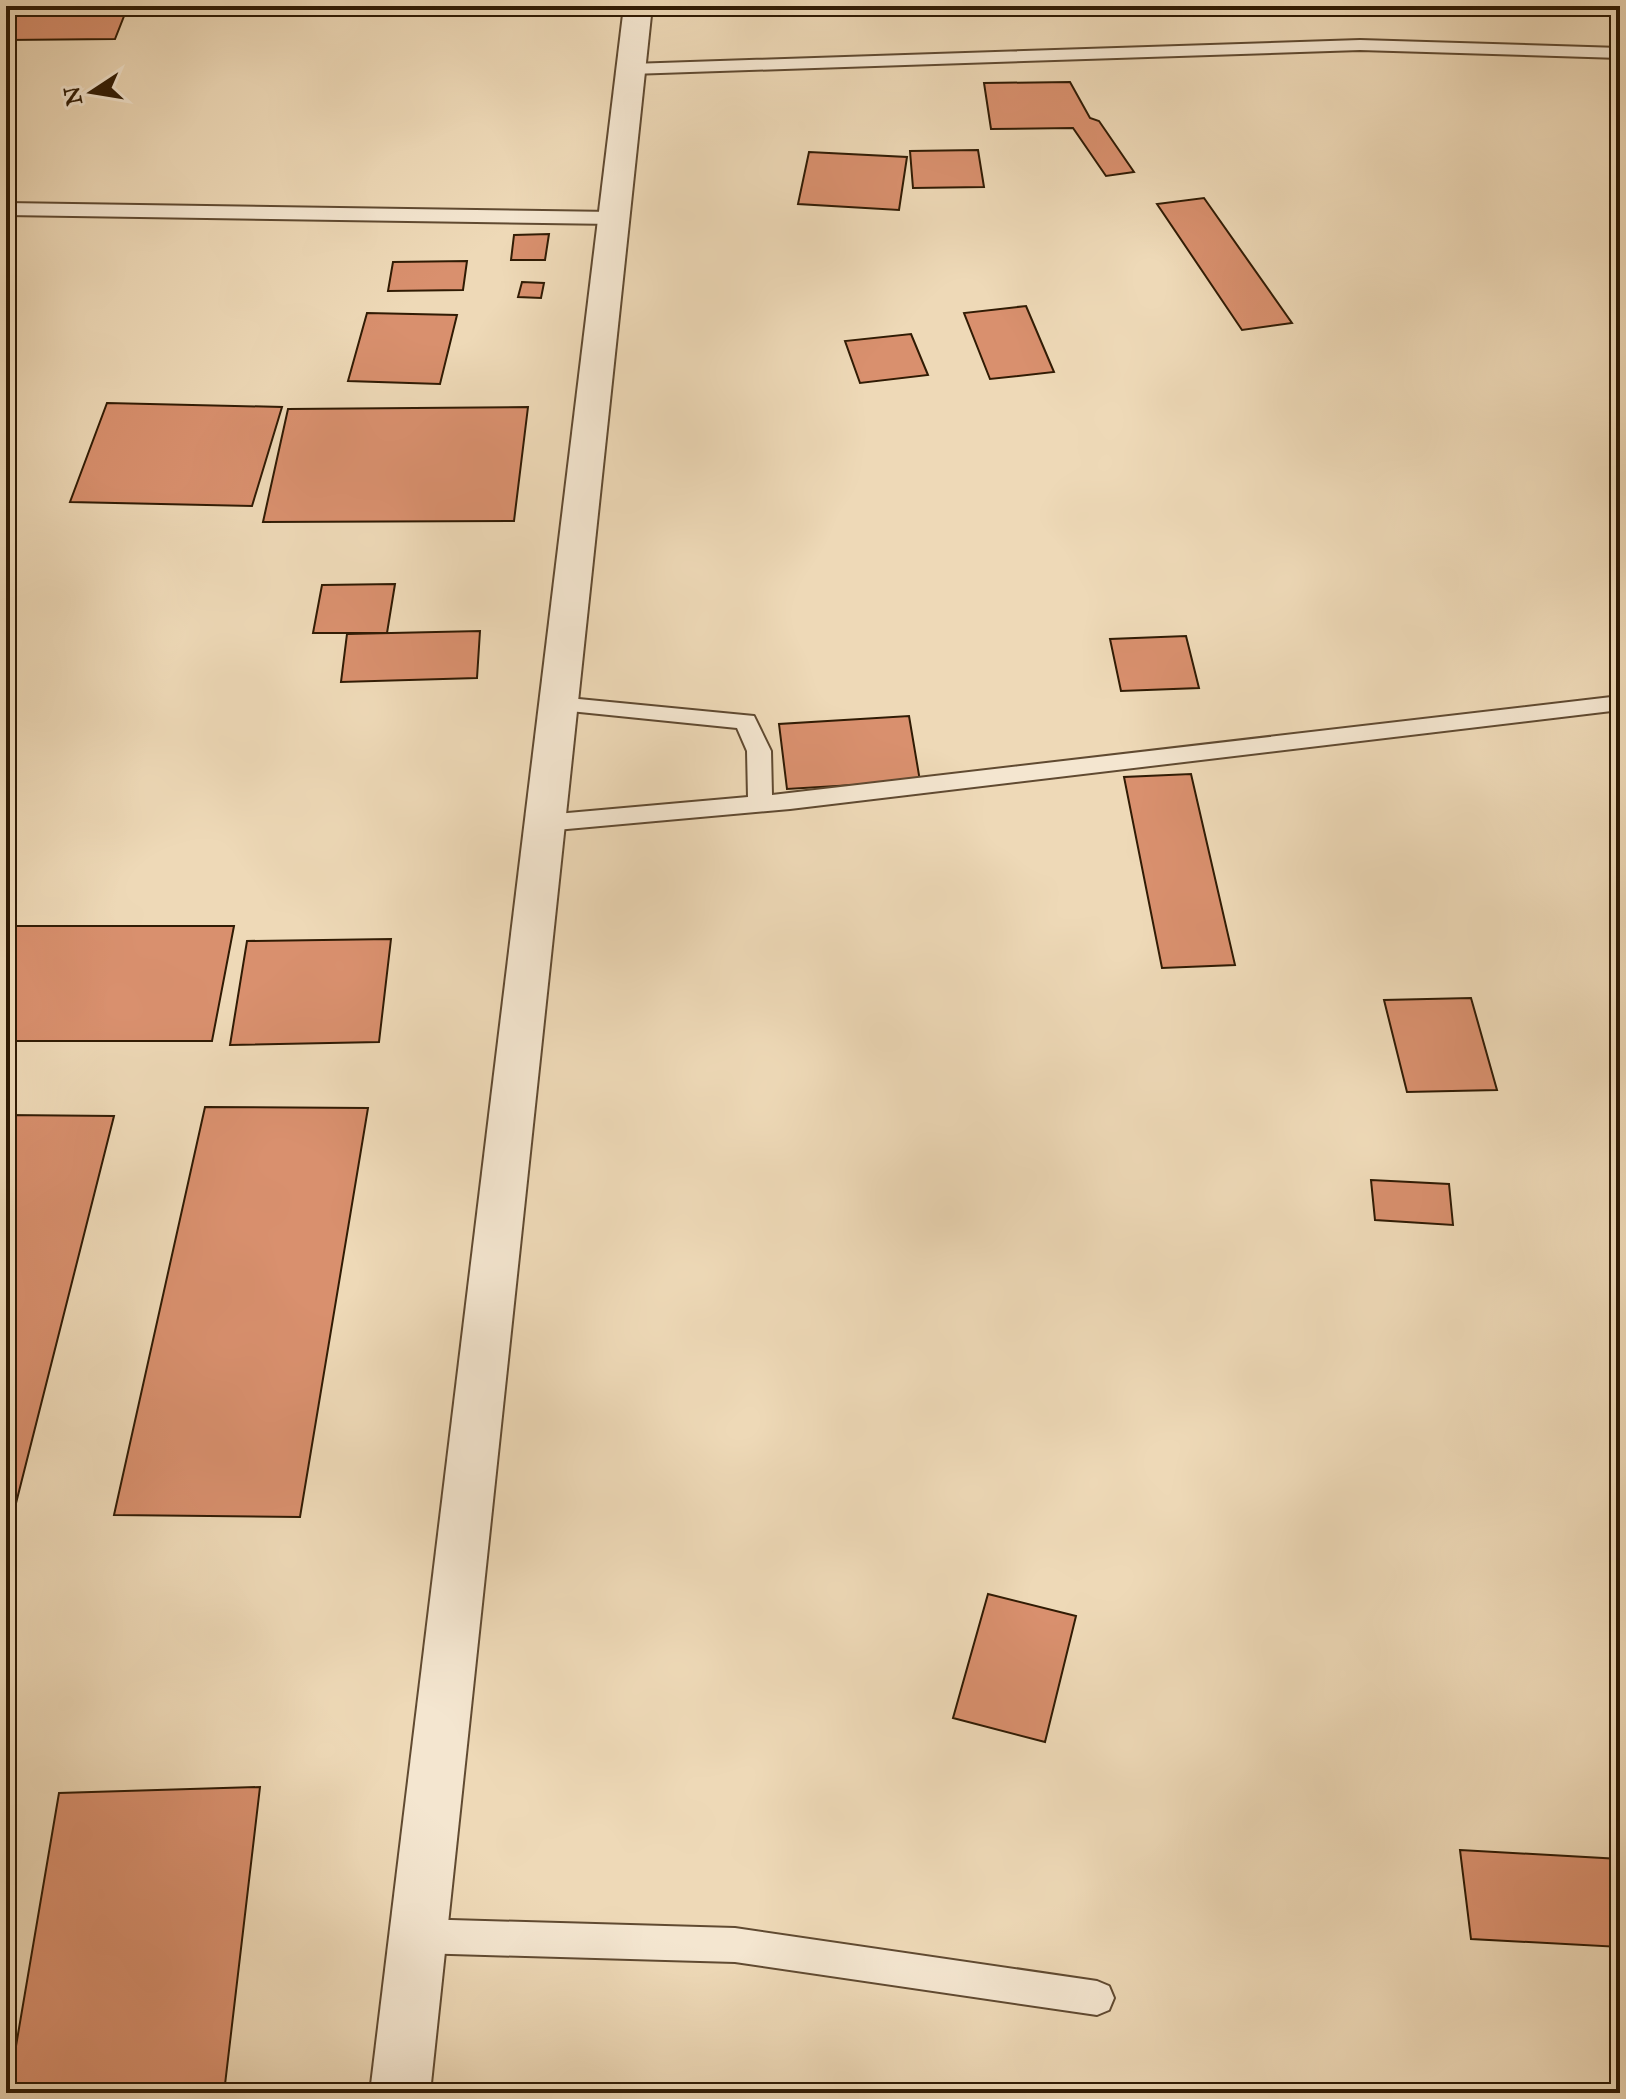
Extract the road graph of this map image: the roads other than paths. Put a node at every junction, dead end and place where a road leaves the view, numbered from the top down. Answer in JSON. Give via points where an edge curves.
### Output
{"nodes":[{"id":1,"x":638,"y":6,"type":"edge"},
{"id":2,"x":1620,"y":53,"type":"edge"},
{"id":3,"x":631,"y":69,"type":"junction"},
{"id":4,"x":6,"y":209,"type":"edge"},
{"id":5,"x":614,"y":218,"type":"junction"},
{"id":6,"x":1620,"y":703,"type":"edge"},
{"id":7,"x":558,"y":704,"type":"junction"},
{"id":8,"x":760,"y":804,"type":"junction"},
{"id":9,"x":545,"y":823,"type":"junction"},
{"id":10,"x":417,"y":1936,"type":"junction"},
{"id":11,"x":1097,"y":1998,"type":"dead end"},
{"id":12,"x":400,"y":2093,"type":"edge"}],
"edges":[{"from":1,"to":3,"type":"street"},
{"from":2,"to":3,"type":"lane","via":[[1360,45]]},
{"from":3,"to":5,"type":"street"},
{"from":4,"to":5,"type":"lane"},
{"from":5,"to":7,"type":"street"},
{"from":6,"to":8,"type":"lane"},
{"from":7,"to":8,"type":"lane","via":[[746,721],[759,751]]},
{"from":7,"to":9,"type":"street"},
{"from":8,"to":9,"type":"lane"},
{"from":9,"to":10,"type":"street"},
{"from":10,"to":11,"type":"lane","via":[[735,1945]]},
{"from":10,"to":12,"type":"street"}]}
